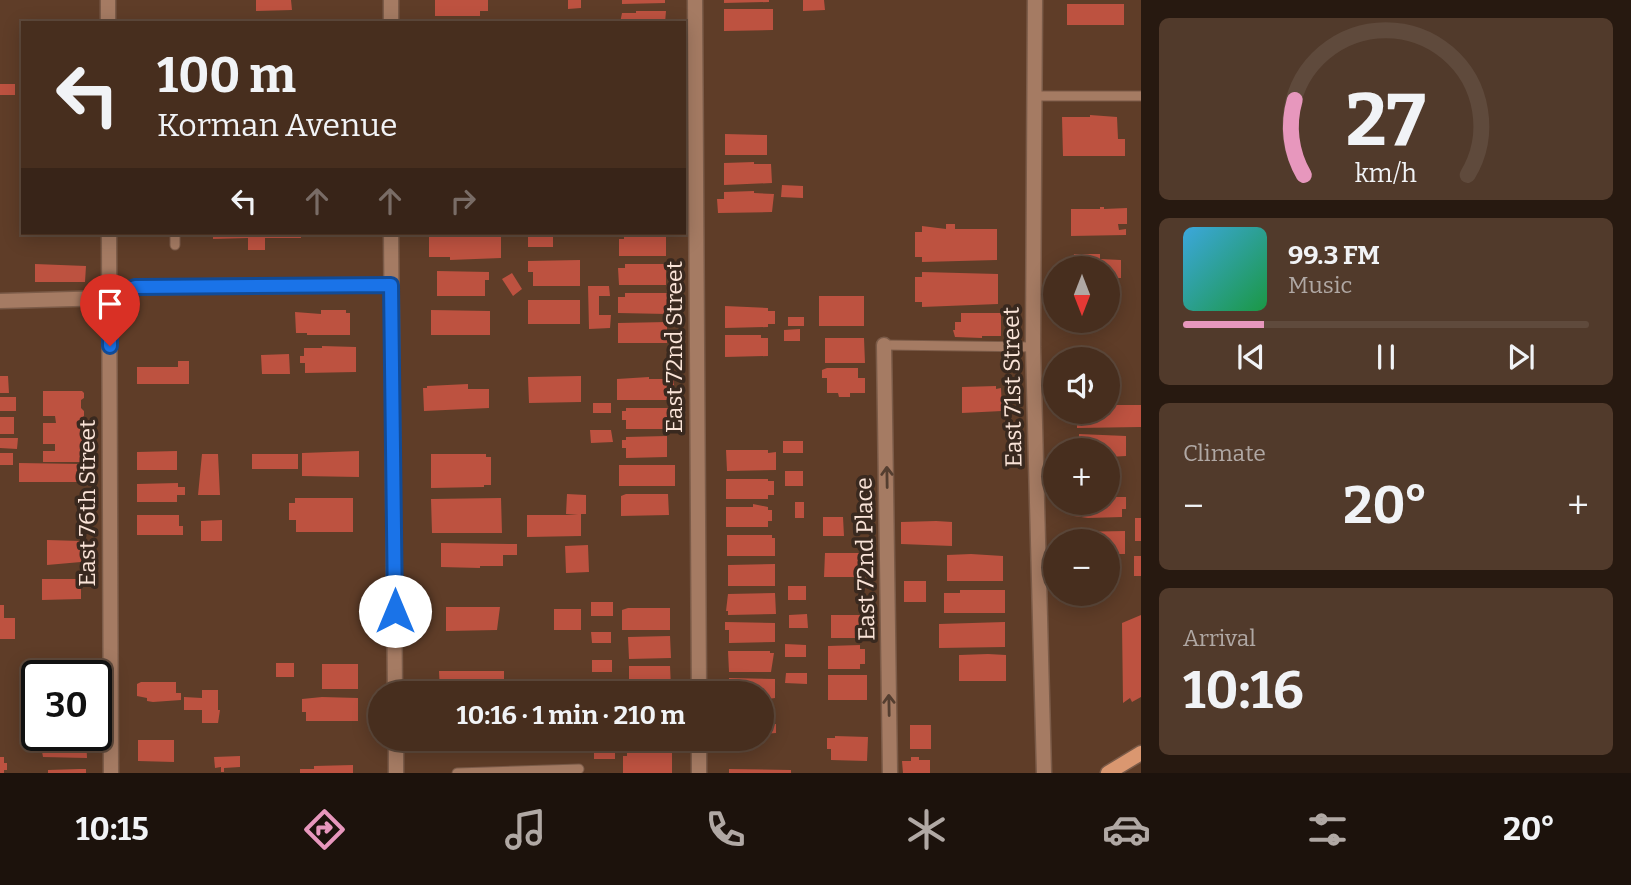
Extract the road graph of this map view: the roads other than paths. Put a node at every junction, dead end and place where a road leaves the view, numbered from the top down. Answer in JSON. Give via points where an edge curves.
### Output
{"nodes":[{"id":1,"x":108,"y":0,"type":"edge"},
{"id":2,"x":391,"y":0,"type":"edge"},
{"id":3,"x":695,"y":0,"type":"edge"},
{"id":4,"x":1035,"y":0,"type":"edge"},
{"id":5,"x":108,"y":21,"type":"edge"},
{"id":6,"x":391,"y":21,"type":"edge"},
{"id":7,"x":1036,"y":96,"type":"junction"},
{"id":8,"x":1141,"y":96,"type":"edge"},
{"id":9,"x":109,"y":235,"type":"edge"},
{"id":10,"x":175,"y":235,"type":"edge"},
{"id":11,"x":391,"y":235,"type":"edge"},
{"id":12,"x":175,"y":245,"type":"dead end"},
{"id":13,"x":391,"y":285,"type":"junction"},
{"id":14,"x":110,"y":298,"type":"junction"},
{"id":15,"x":0,"y":301,"type":"edge"},
{"id":16,"x":884,"y":345,"type":"joint"},
{"id":17,"x":1033,"y":347,"type":"junction"},
{"id":18,"x":396,"y":681,"type":"edge"},
{"id":19,"x":699,"y":681,"type":"edge"},
{"id":20,"x":396,"y":751,"type":"edge"},
{"id":21,"x":699,"y":751,"type":"edge"},
{"id":22,"x":1141,"y":753,"type":"edge"},
{"id":23,"x":579,"y":769,"type":"dead end"},
{"id":24,"x":111,"y":773,"type":"edge"},
{"id":25,"x":396,"y":773,"type":"edge"},
{"id":26,"x":457,"y":773,"type":"edge"},
{"id":27,"x":699,"y":773,"type":"edge"},
{"id":28,"x":890,"y":773,"type":"edge"},
{"id":29,"x":1044,"y":773,"type":"edge"},
{"id":30,"x":1108,"y":773,"type":"edge"}],
"edges":[{"from":1,"to":5,"type":"street"},
{"from":2,"to":6,"type":"street"},
{"from":3,"to":19,"type":"street","name":"East 72nd Street"},
{"from":4,"to":7,"type":"street","name":"East 71st Street"},
{"from":7,"to":8,"type":"lane"},
{"from":7,"to":17,"type":"street","name":"East 71st Street"},
{"from":9,"to":14,"type":"street","name":"East 76th Street"},
{"from":10,"to":12,"type":"lane"},
{"from":11,"to":13,"type":"street"},
{"from":13,"to":14,"type":"street","via":[[135,287]]},
{"from":13,"to":18,"type":"street"},
{"from":14,"to":15,"type":"street"},
{"from":14,"to":24,"type":"street","name":"East 76th Street"},
{"from":16,"to":17,"type":"lane"},
{"from":28,"to":16,"type":"street","name":"East 72nd Place","one_way":true},
{"from":17,"to":29,"type":"street","name":"East 71st Street"},
{"from":20,"to":25,"type":"street"},
{"from":21,"to":27,"type":"street"},
{"from":22,"to":30,"type":"main road"},
{"from":23,"to":26,"type":"lane"}]}
